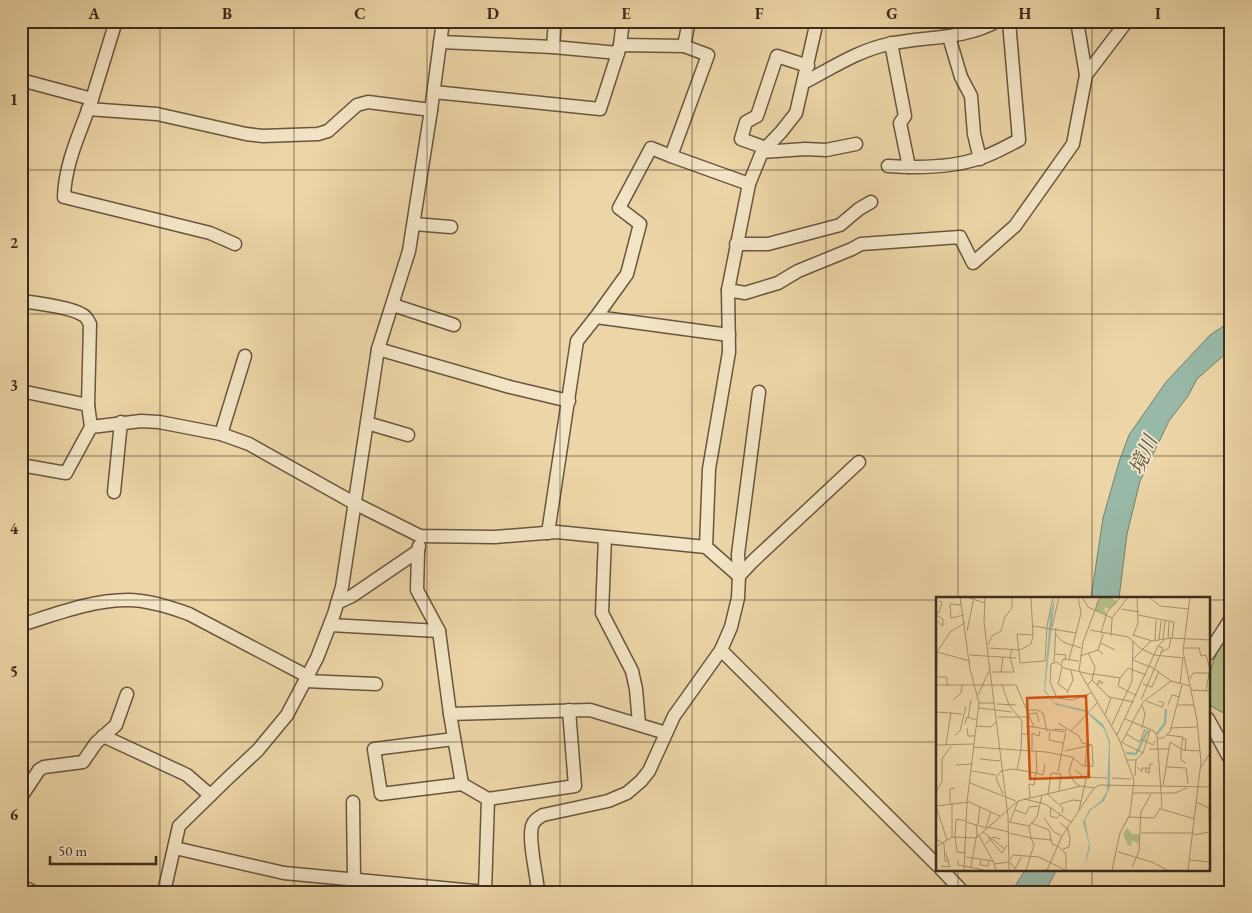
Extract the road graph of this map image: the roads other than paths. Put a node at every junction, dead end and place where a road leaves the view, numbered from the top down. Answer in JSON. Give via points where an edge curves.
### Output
{"nodes":[{"id":1,"x":116,"y":21,"type":"edge"},
{"id":2,"x":443,"y":21,"type":"edge"},
{"id":3,"x":555,"y":21,"type":"edge"},
{"id":4,"x":622,"y":21,"type":"edge"},
{"id":5,"x":689,"y":21,"type":"edge"},
{"id":6,"x":817,"y":21,"type":"edge"},
{"id":7,"x":998,"y":21,"type":"edge"},
{"id":8,"x":1009,"y":21,"type":"edge"},
{"id":9,"x":1077,"y":21,"type":"edge"},
{"id":10,"x":1127,"y":21,"type":"edge"},
{"id":11,"x":968,"y":26,"type":"edge"},
{"id":12,"x":949,"y":37,"type":"junction"},
{"id":13,"x":440,"y":42,"type":"junction"},
{"id":14,"x":891,"y":43,"type":"junction"},
{"id":15,"x":684,"y":46,"type":"junction"},
{"id":16,"x":553,"y":47,"type":"junction"},
{"id":17,"x":619,"y":49,"type":"junction"},
{"id":18,"x":808,"y":66,"type":"junction"},
{"id":19,"x":1086,"y":75,"type":"junction"},
{"id":20,"x":21,"y":80,"type":"edge"},
{"id":21,"x":805,"y":82,"type":"junction"},
{"id":22,"x":434,"y":92,"type":"junction"},
{"id":23,"x":90,"y":104,"type":"junction"},
{"id":24,"x":431,"y":110,"type":"junction"},
{"id":25,"x":856,"y":144,"type":"dead end"},
{"id":26,"x":764,"y":150,"type":"junction"},
{"id":27,"x":671,"y":156,"type":"junction"},
{"id":28,"x":980,"y":158,"type":"junction"},
{"id":29,"x":888,"y":166,"type":"dead end"},
{"id":30,"x":909,"y":167,"type":"junction"},
{"id":31,"x":749,"y":184,"type":"junction"},
{"id":32,"x":871,"y":202,"type":"dead end"},
{"id":33,"x":414,"y":224,"type":"junction"},
{"id":34,"x":451,"y":227,"type":"dead end"},
{"id":35,"x":235,"y":244,"type":"dead end"},
{"id":36,"x":736,"y":244,"type":"junction"},
{"id":37,"x":728,"y":290,"type":"junction"},
{"id":38,"x":21,"y":301,"type":"edge"},
{"id":39,"x":393,"y":305,"type":"junction"},
{"id":40,"x":596,"y":317,"type":"junction"},
{"id":41,"x":454,"y":325,"type":"dead end"},
{"id":42,"x":729,"y":335,"type":"junction"},
{"id":43,"x":378,"y":349,"type":"junction"},
{"id":44,"x":245,"y":356,"type":"dead end"},
{"id":45,"x":21,"y":391,"type":"edge"},
{"id":46,"x":759,"y":392,"type":"dead end"},
{"id":47,"x":569,"y":400,"type":"junction"},
{"id":48,"x":88,"y":405,"type":"junction"},
{"id":49,"x":121,"y":422,"type":"junction"},
{"id":50,"x":367,"y":423,"type":"junction"},
{"id":51,"x":91,"y":427,"type":"junction"},
{"id":52,"x":221,"y":434,"type":"junction"},
{"id":53,"x":408,"y":435,"type":"dead end"},
{"id":54,"x":859,"y":462,"type":"dead end"},
{"id":55,"x":21,"y":465,"type":"edge"},
{"id":56,"x":114,"y":492,"type":"dead end"},
{"id":57,"x":354,"y":503,"type":"junction"},
{"id":58,"x":548,"y":533,"type":"junction"},
{"id":59,"x":420,"y":536,"type":"junction"},
{"id":60,"x":605,"y":537,"type":"junction"},
{"id":61,"x":706,"y":547,"type":"junction"},
{"id":62,"x":418,"y":551,"type":"junction"},
{"id":63,"x":739,"y":576,"type":"junction"},
{"id":64,"x":337,"y":603,"type":"junction"},
{"id":65,"x":1231,"y":617,"type":"edge"},
{"id":66,"x":21,"y":624,"type":"edge"},
{"id":67,"x":330,"y":625,"type":"junction"},
{"id":68,"x":439,"y":632,"type":"junction"},
{"id":69,"x":721,"y":650,"type":"junction"},
{"id":70,"x":1210,"y":651,"type":"edge"},
{"id":71,"x":306,"y":678,"type":"junction"},
{"id":72,"x":376,"y":684,"type":"dead end"},
{"id":73,"x":127,"y":694,"type":"dead end"},
{"id":74,"x":569,"y":710,"type":"junction"},
{"id":75,"x":450,"y":714,"type":"junction"},
{"id":76,"x":1210,"y":723,"type":"edge"},
{"id":77,"x":639,"y":724,"type":"junction"},
{"id":78,"x":666,"y":733,"type":"junction"},
{"id":79,"x":103,"y":736,"type":"junction"},
{"id":80,"x":454,"y":738,"type":"junction"},
{"id":81,"x":1231,"y":762,"type":"edge"},
{"id":82,"x":462,"y":784,"type":"junction"},
{"id":83,"x":210,"y":795,"type":"junction"},
{"id":84,"x":21,"y":797,"type":"edge"},
{"id":85,"x":488,"y":799,"type":"junction"},
{"id":86,"x":353,"y":802,"type":"dead end"},
{"id":87,"x":175,"y":848,"type":"junction"},
{"id":88,"x":936,"y":865,"type":"edge"},
{"id":89,"x":942,"y":870,"type":"edge"},
{"id":90,"x":354,"y":880,"type":"junction"},
{"id":91,"x":21,"y":886,"type":"edge"},
{"id":92,"x":34,"y":892,"type":"edge"},
{"id":93,"x":164,"y":892,"type":"edge"},
{"id":94,"x":538,"y":892,"type":"edge"},
{"id":95,"x":963,"y":892,"type":"edge"}],
"edges":[{"from":1,"to":23,"type":"street"},
{"from":2,"to":13,"type":"street"},
{"from":3,"to":16,"type":"street"},
{"from":4,"to":17,"type":"street"},
{"from":5,"to":15,"type":"street"},
{"from":6,"to":18,"type":"street"},
{"from":7,"to":11,"type":"street"},
{"from":8,"to":28,"type":"street","via":[[1020,140]]},
{"from":9,"to":19,"type":"street"},
{"from":10,"to":19,"type":"street"},
{"from":11,"to":12,"type":"street"},
{"from":12,"to":14,"type":"street"},
{"from":12,"to":28,"type":"street","via":[[961,77],[971,96]]},
{"from":13,"to":16,"type":"street"},
{"from":13,"to":22,"type":"street"},
{"from":14,"to":21,"type":"street","via":[[871,48]]},
{"from":14,"to":30,"type":"street","via":[[905,116],[900,123]]},
{"from":15,"to":17,"type":"street"},
{"from":15,"to":27,"type":"street","via":[[708,55]]},
{"from":16,"to":17,"type":"street"},
{"from":17,"to":22,"type":"street","via":[[600,109]]},
{"from":18,"to":21,"type":"street"},
{"from":18,"to":26,"type":"street","via":[[777,56],[756,116],[746,122],[741,139]]},
{"from":19,"to":37,"type":"street","via":[[1073,144],[1015,226],[973,263],[960,237],[860,244],[778,283],[745,293]]},
{"from":20,"to":23,"type":"street"},
{"from":21,"to":26,"type":"street","via":[[796,113]]},
{"from":22,"to":24,"type":"street"},
{"from":23,"to":24,"type":"street","via":[[263,136],[328,131],[357,105],[368,102]]},
{"from":23,"to":35,"type":"street","via":[[69,160],[64,197],[210,232]]},
{"from":24,"to":33,"type":"street"},
{"from":25,"to":26,"type":"street","via":[[826,150]]},
{"from":26,"to":31,"type":"street"},
{"from":27,"to":31,"type":"street"},
{"from":27,"to":40,"type":"street","via":[[652,148],[619,208],[640,224],[627,274]]},
{"from":28,"to":30,"type":"street","via":[[944,166]]},
{"from":29,"to":30,"type":"street"},
{"from":31,"to":36,"type":"street"},
{"from":32,"to":36,"type":"street","via":[[840,225],[768,244]]},
{"from":33,"to":34,"type":"street"},
{"from":33,"to":39,"type":"street"},
{"from":36,"to":37,"type":"street"},
{"from":37,"to":42,"type":"street"},
{"from":38,"to":48,"type":"street","via":[[50,305],[82,314],[88,319]]},
{"from":39,"to":41,"type":"street"},
{"from":39,"to":43,"type":"street"},
{"from":40,"to":42,"type":"street"},
{"from":40,"to":47,"type":"street","via":[[577,341]]},
{"from":42,"to":61,"type":"street","via":[[729,352],[709,469]]},
{"from":43,"to":47,"type":"street","via":[[510,388]]},
{"from":43,"to":50,"type":"street"},
{"from":44,"to":52,"type":"street"},
{"from":45,"to":48,"type":"street"},
{"from":46,"to":63,"type":"street","via":[[738,554]]},
{"from":47,"to":58,"type":"street"},
{"from":48,"to":51,"type":"street"},
{"from":49,"to":51,"type":"street"},
{"from":49,"to":52,"type":"street","via":[[159,422]]},
{"from":49,"to":56,"type":"street"},
{"from":50,"to":53,"type":"street"},
{"from":50,"to":57,"type":"street"},
{"from":51,"to":55,"type":"street","via":[[66,473]]},
{"from":52,"to":57,"type":"street","via":[[249,444]]},
{"from":54,"to":63,"type":"street"},
{"from":57,"to":59,"type":"street"},
{"from":57,"to":64,"type":"street"},
{"from":58,"to":59,"type":"street","via":[[495,537]]},
{"from":58,"to":60,"type":"street"},
{"from":59,"to":62,"type":"street"},
{"from":60,"to":61,"type":"street"},
{"from":60,"to":77,"type":"street","via":[[602,612],[632,671]]},
{"from":61,"to":63,"type":"street"},
{"from":62,"to":64,"type":"street"},
{"from":62,"to":68,"type":"street","via":[[416,590]]},
{"from":63,"to":69,"type":"street","via":[[731,627]]},
{"from":64,"to":67,"type":"street"},
{"from":65,"to":70,"type":"street"},
{"from":66,"to":71,"type":"street","via":[[84,606],[128,600],[169,607],[189,614]]},
{"from":67,"to":68,"type":"street"},
{"from":67,"to":71,"type":"street"},
{"from":68,"to":75,"type":"street"},
{"from":69,"to":78,"type":"street"},
{"from":69,"to":88,"type":"street"},
{"from":71,"to":72,"type":"street"},
{"from":71,"to":83,"type":"street","via":[[286,715],[258,750]]},
{"from":73,"to":79,"type":"street","via":[[116,725]]},
{"from":74,"to":75,"type":"street"},
{"from":74,"to":77,"type":"street","via":[[590,710]]},
{"from":74,"to":85,"type":"street","via":[[575,786]]},
{"from":75,"to":80,"type":"street"},
{"from":76,"to":81,"type":"street"},
{"from":77,"to":78,"type":"street"},
{"from":78,"to":94,"type":"street","via":[[649,771],[627,793],[608,801],[543,815],[535,820],[532,837]]},
{"from":79,"to":83,"type":"street","via":[[187,775]]},
{"from":79,"to":84,"type":"street","via":[[83,762],[44,767]]},
{"from":80,"to":82,"type":"street"},
{"from":80,"to":82,"type":"street","via":[[374,749],[381,794]]},
{"from":82,"to":85,"type":"street"},
{"from":83,"to":87,"type":"street","via":[[179,826]]},
{"from":85,"to":90,"type":"street","via":[[485,892]]},
{"from":86,"to":90,"type":"street"},
{"from":87,"to":90,"type":"street","via":[[284,873]]},
{"from":87,"to":93,"type":"street"},
{"from":89,"to":95,"type":"street"},
{"from":91,"to":92,"type":"street"}]}
